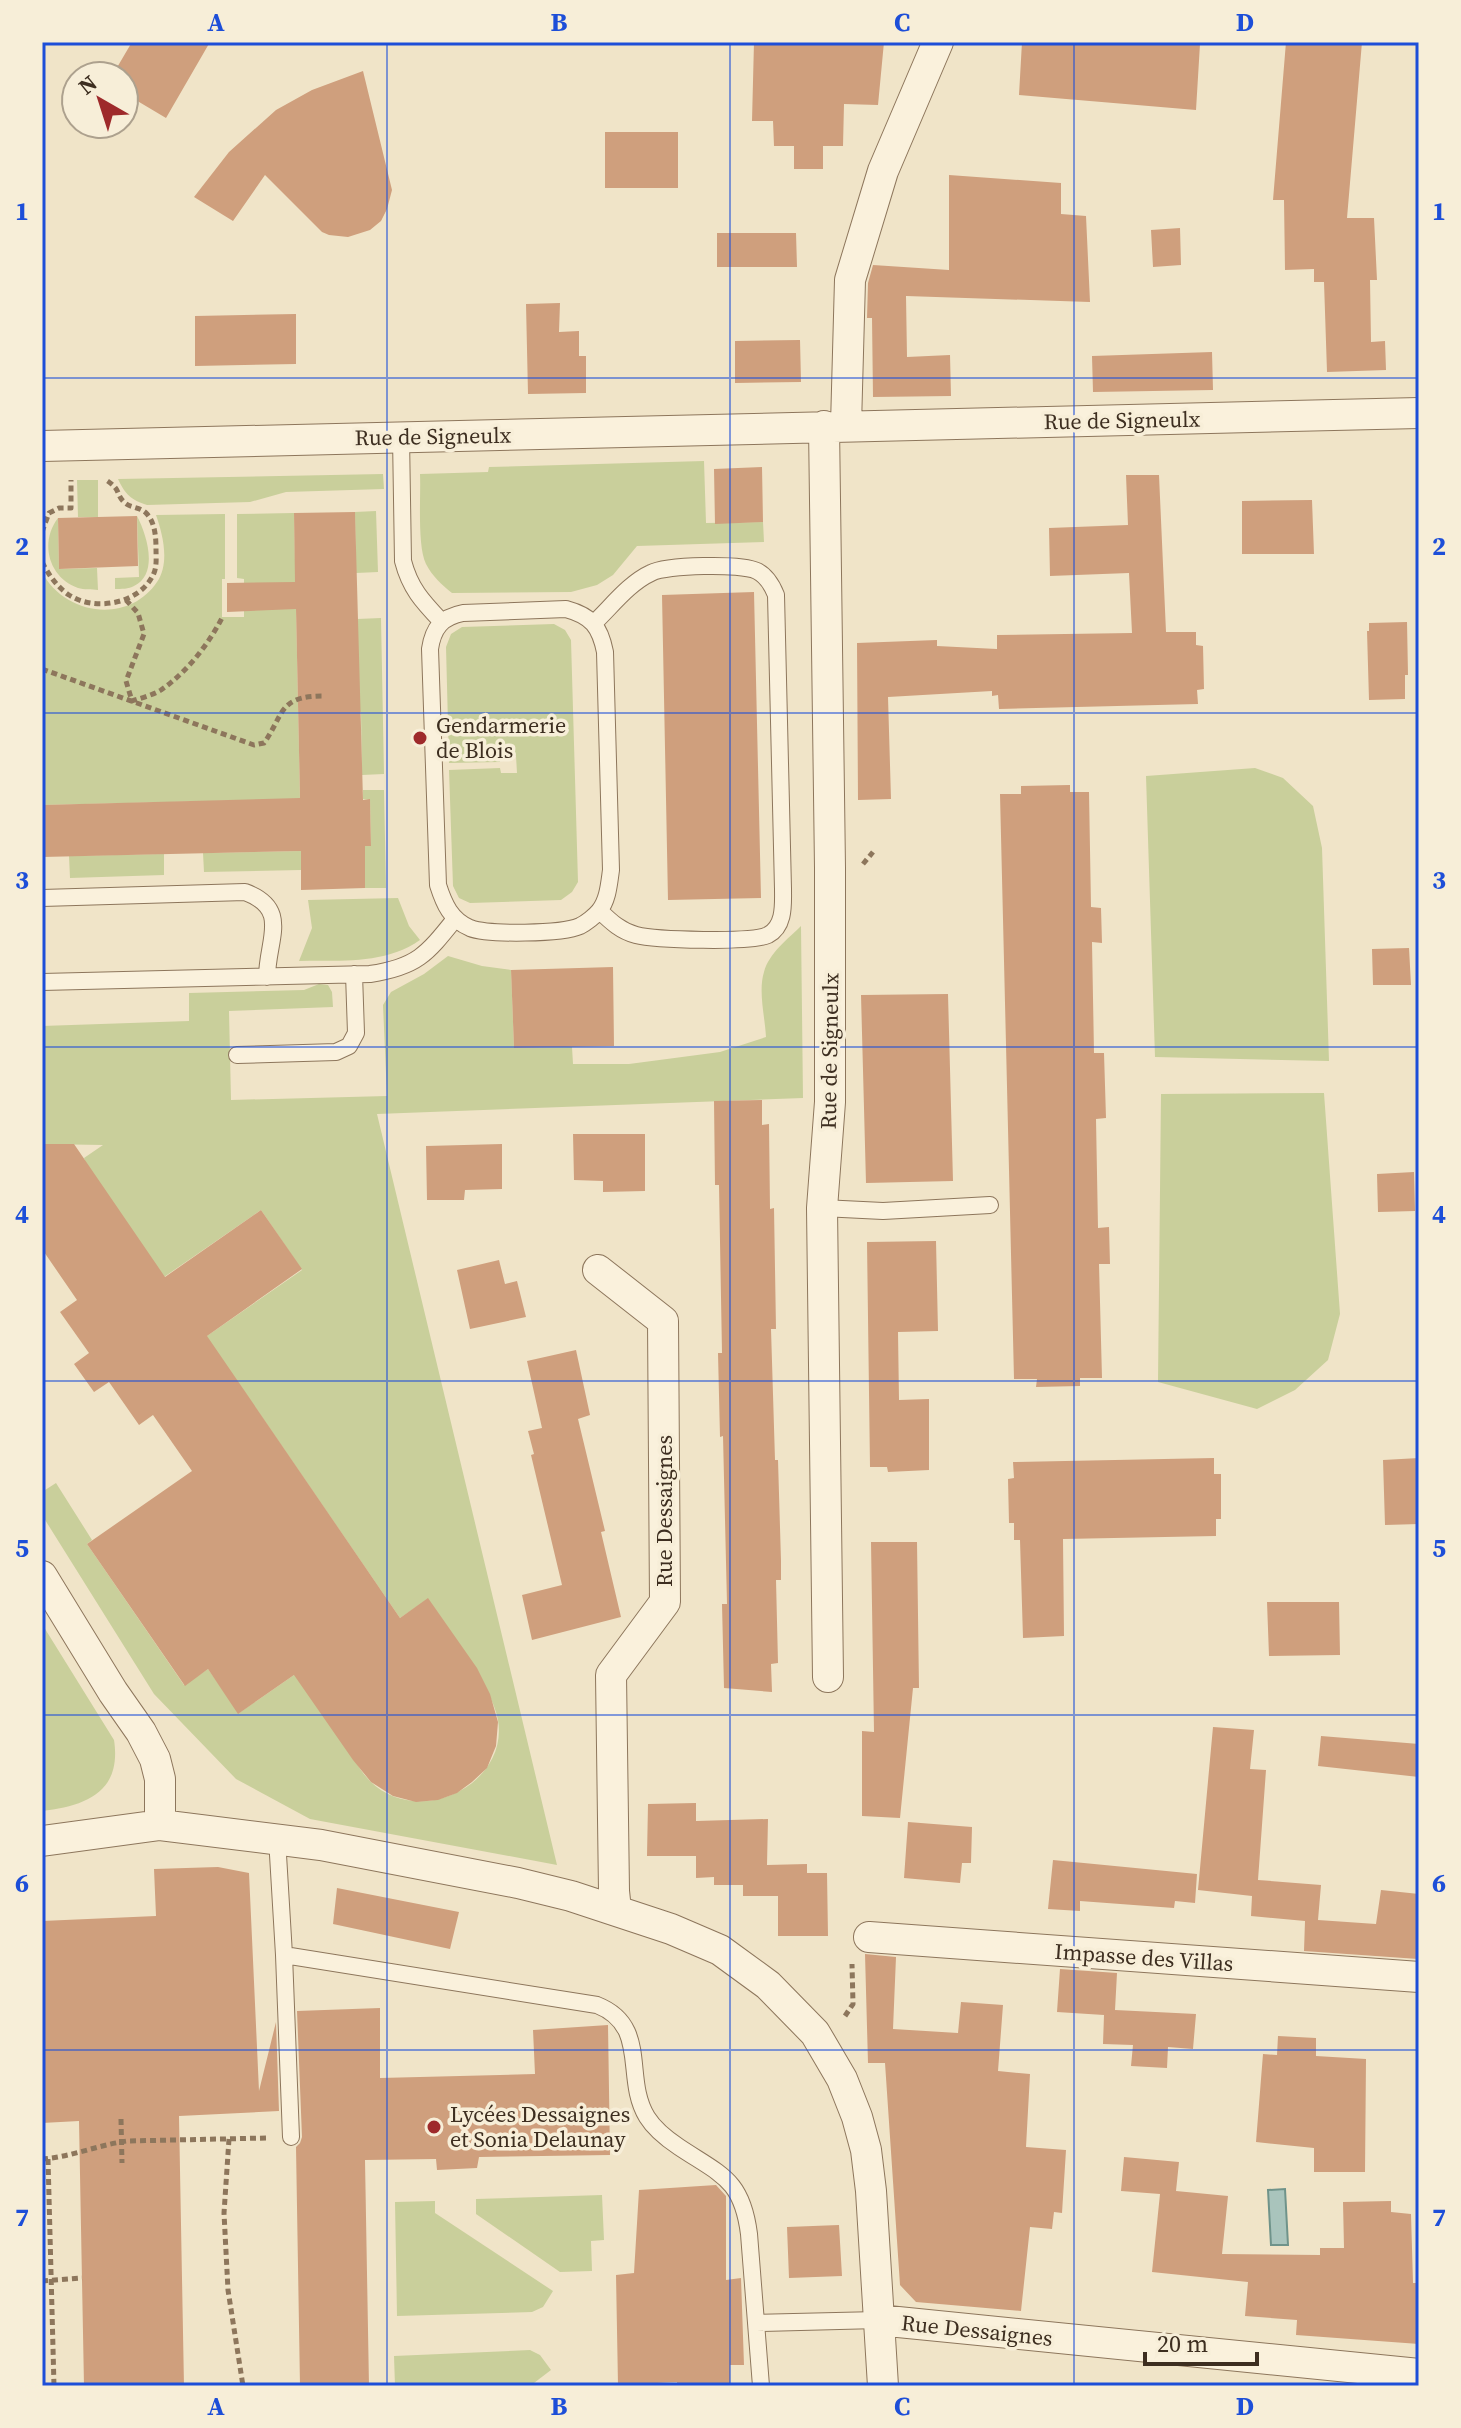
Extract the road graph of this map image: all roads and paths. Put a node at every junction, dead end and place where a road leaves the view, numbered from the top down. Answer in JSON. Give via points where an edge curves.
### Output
{"nodes":[{"id":1,"x":938,"y":42,"type":"edge"},
{"id":2,"x":1419,"y":413,"type":"edge"},
{"id":3,"x":835,"y":426,"type":"junction"},
{"id":4,"x":401,"y":437,"type":"junction"},
{"id":5,"x":42,"y":446,"type":"edge"},
{"id":6,"x":71,"y":480,"type":"dead end"},
{"id":7,"x":106,"y":480,"type":"dead end"},
{"id":8,"x":42,"y":532,"type":"edge"},
{"id":9,"x":42,"y":562,"type":"edge"},
{"id":10,"x":126,"y":600,"type":"junction"},
{"id":11,"x":222,"y":618,"type":"dead end"},
{"id":12,"x":441,"y":621,"type":"junction"},
{"id":13,"x":594,"y":623,"type":"junction"},
{"id":14,"x":42,"y":669,"type":"edge"},
{"id":15,"x":323,"y":696,"type":"dead end"},
{"id":16,"x":132,"y":701,"type":"junction"},
{"id":17,"x":42,"y":898,"type":"edge"},
{"id":18,"x":600,"y":911,"type":"junction"},
{"id":19,"x":455,"y":919,"type":"junction"},
{"id":20,"x":354,"y":974,"type":"junction"},
{"id":21,"x":267,"y":977,"type":"junction"},
{"id":22,"x":42,"y":982,"type":"edge"},
{"id":23,"x":237,"y":1055,"type":"dead end"},
{"id":24,"x":990,"y":1205,"type":"dead end"},
{"id":25,"x":822,"y":1208,"type":"junction"},
{"id":26,"x":598,"y":1270,"type":"dead end"},
{"id":27,"x":42,"y":1576,"type":"edge"},
{"id":28,"x":828,"y":1677,"type":"dead end"},
{"id":29,"x":160,"y":1825,"type":"junction"},
{"id":30,"x":277,"y":1838,"type":"junction"},
{"id":31,"x":42,"y":1841,"type":"edge"},
{"id":32,"x":616,"y":1910,"type":"junction"},
{"id":33,"x":869,"y":1937,"type":"joint"},
{"id":34,"x":284,"y":1955,"type":"junction"},
{"id":35,"x":1419,"y":1977,"type":"edge"},
{"id":36,"x":845,"y":2017,"type":"dead end"},
{"id":37,"x":121,"y":2119,"type":"dead end"},
{"id":38,"x":291,"y":2137,"type":"joint"},
{"id":39,"x":229,"y":2139,"type":"junction"},
{"id":40,"x":122,"y":2142,"type":"junction"},
{"id":41,"x":45,"y":2159,"type":"edge"},
{"id":42,"x":122,"y":2163,"type":"dead end"},
{"id":43,"x":82,"y":2278,"type":"dead end"},
{"id":44,"x":42,"y":2281,"type":"edge"},
{"id":45,"x":52,"y":2281,"type":"junction"},
{"id":46,"x":878,"y":2320,"type":"junction"},
{"id":47,"x":757,"y":2323,"type":"junction"},
{"id":48,"x":1419,"y":2374,"type":"edge"},
{"id":49,"x":54,"y":2386,"type":"edge"},
{"id":50,"x":243,"y":2386,"type":"edge"},
{"id":51,"x":761,"y":2386,"type":"edge"},
{"id":52,"x":883,"y":2386,"type":"edge"}],
"edges":[{"from":1,"to":3,"type":"street","via":[[883,171],[850,280]]},
{"from":2,"to":3,"type":"street","name":"Rue de Signeulx"},
{"from":3,"to":4,"type":"street","name":"Rue de Signeulx"},
{"from":3,"to":25,"type":"street","name":"Rue de Signeulx","via":[[830,1102]]},
{"from":4,"to":5,"type":"street","name":"Rue de Signeulx"},
{"from":4,"to":12,"type":"lane","via":[[403,561],[408,580]]},
{"from":6,"to":8,"type":"path","via":[[71,508],[49,513]]},
{"from":7,"to":10,"type":"path","via":[[127,505],[147,514],[156,534],[155,571],[147,585]]},
{"from":9,"to":10,"type":"path","via":[[70,596],[95,605]]},
{"from":10,"to":16,"type":"path","via":[[138,613],[144,634],[126,681]]},
{"from":11,"to":16,"type":"path","via":[[189,666],[160,691]]},
{"from":12,"to":13,"type":"lane","via":[[463,613],[566,609]]},
{"from":12,"to":19,"type":"lane","via":[[430,649],[438,885],[444,906]]},
{"from":13,"to":18,"type":"lane","via":[[605,652],[611,870]]},
{"from":13,"to":18,"type":"lane","via":[[641,579],[661,568],[739,566],[770,581],[776,595],[783,889],[779,924],[768,935],[749,938],[656,938],[615,926]]},
{"from":14,"to":16,"type":"path"},
{"from":15,"to":16,"type":"path","via":[[295,700],[278,715],[264,743],[254,745]]},
{"from":17,"to":21,"type":"lane","via":[[245,892],[271,909],[275,927]]},
{"from":18,"to":19,"type":"lane","via":[[582,925],[562,931],[491,932]]},
{"from":19,"to":20,"type":"lane","via":[[418,960],[394,970]]},
{"from":20,"to":21,"type":"lane"},
{"from":20,"to":23,"type":"lane","via":[[356,1033],[349,1046],[336,1052]]},
{"from":21,"to":22,"type":"lane"},
{"from":24,"to":25,"type":"lane","via":[[883,1211]]},
{"from":25,"to":28,"type":"street","name":"Rue de Signeulx"},
{"from":26,"to":32,"type":"street","name":"Rue Dessaignes","via":[[663,1321],[665,1602],[611,1675]]},
{"from":27,"to":29,"type":"street","via":[[155,1759]]},
{"from":29,"to":30,"type":"street","name":"Rue Dessaignes"},
{"from":29,"to":31,"type":"street","name":"Rue Dessaignes"},
{"from":30,"to":32,"type":"street","name":"Rue Dessaignes","via":[[518,1883]]},
{"from":30,"to":34,"type":"lane"},
{"from":32,"to":46,"type":"street","name":"Rue Dessaignes","via":[[720,1950],[768,1985],[815,2033],[842,2079],[866,2150]]},
{"from":33,"to":35,"type":"street","name":"Impasse des Villas"},
{"from":33,"to":36,"type":"path","via":[[851,1936],[853,2004]]},
{"from":34,"to":38,"type":"lane"},
{"from":34,"to":47,"type":"lane","via":[[612,2011],[628,2031],[640,2103],[648,2118],[669,2140],[725,2177],[742,2199]]},
{"from":37,"to":40,"type":"path"},
{"from":38,"to":39,"type":"path"},
{"from":39,"to":40,"type":"path"},
{"from":39,"to":50,"type":"path","via":[[224,2213],[228,2290]]},
{"from":40,"to":41,"type":"path"},
{"from":40,"to":42,"type":"path"},
{"from":41,"to":45,"type":"path"},
{"from":43,"to":45,"type":"path"},
{"from":44,"to":45,"type":"path"},
{"from":45,"to":49,"type":"path"},
{"from":46,"to":47,"type":"lane"},
{"from":46,"to":48,"type":"street","name":"Rue Dessaignes"},
{"from":46,"to":52,"type":"street"},
{"from":47,"to":51,"type":"lane"}]}
